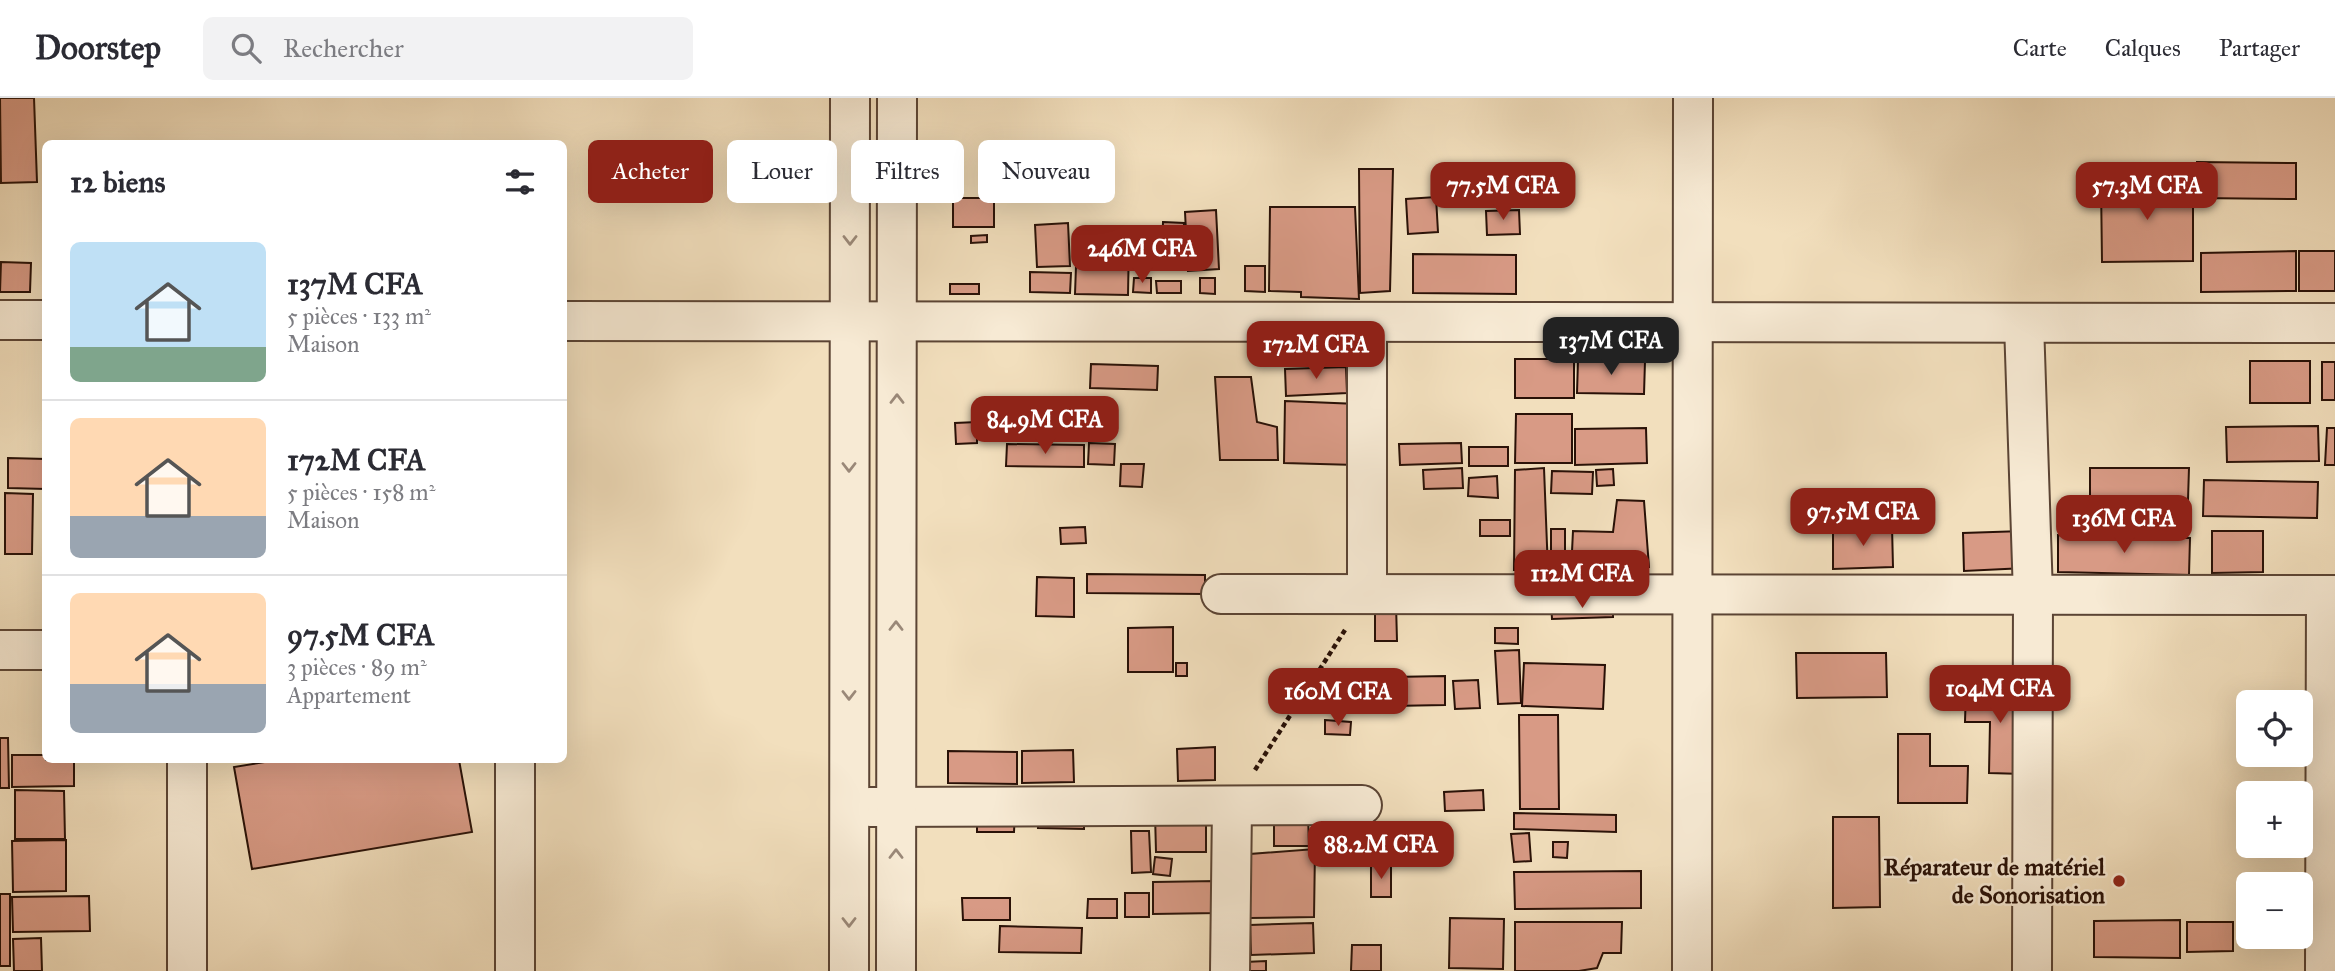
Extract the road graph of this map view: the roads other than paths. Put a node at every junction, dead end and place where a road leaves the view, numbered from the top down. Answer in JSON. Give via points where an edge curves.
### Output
{"nodes":[{"id":1,"x":850,"y":98,"type":"edge"},
{"id":2,"x":897,"y":98,"type":"edge"},
{"id":3,"x":1693,"y":98,"type":"edge"},
{"id":4,"x":0,"y":320,"type":"edge"},
{"id":5,"x":42,"y":320,"type":"edge"},
{"id":6,"x":567,"y":321,"type":"edge"},
{"id":7,"x":897,"y":321,"type":"junction"},
{"id":8,"x":849,"y":322,"type":"junction"},
{"id":9,"x":1367,"y":322,"type":"junction"},
{"id":10,"x":1693,"y":323,"type":"junction"},
{"id":11,"x":2024,"y":323,"type":"junction"},
{"id":12,"x":2335,"y":323,"type":"edge"},
{"id":13,"x":1221,"y":594,"type":"dead end"},
{"id":14,"x":1367,"y":594,"type":"junction"},
{"id":15,"x":1693,"y":594,"type":"junction"},
{"id":16,"x":2034,"y":595,"type":"junction"},
{"id":17,"x":2330,"y":595,"type":"edge"},
{"id":18,"x":0,"y":650,"type":"edge"},
{"id":19,"x":42,"y":650,"type":"edge"},
{"id":20,"x":187,"y":763,"type":"edge"},
{"id":21,"x":515,"y":763,"type":"edge"},
{"id":22,"x":1362,"y":805,"type":"dead end"},
{"id":23,"x":1232,"y":806,"type":"junction"},
{"id":24,"x":849,"y":807,"type":"junction"},
{"id":25,"x":896,"y":807,"type":"junction"},
{"id":26,"x":187,"y":971,"type":"edge"},
{"id":27,"x":515,"y":971,"type":"edge"},
{"id":28,"x":849,"y":971,"type":"edge"},
{"id":29,"x":896,"y":971,"type":"edge"},
{"id":30,"x":1230,"y":971,"type":"edge"},
{"id":31,"x":1692,"y":971,"type":"edge"},
{"id":32,"x":2032,"y":971,"type":"edge"},
{"id":33,"x":2325,"y":971,"type":"edge"}],
"edges":[{"from":1,"to":8,"type":"street","one_way":true},
{"from":2,"to":7,"type":"street"},
{"from":3,"to":10,"type":"street"},
{"from":4,"to":5,"type":"street"},
{"from":6,"to":8,"type":"street"},
{"from":7,"to":8,"type":"street"},
{"from":7,"to":9,"type":"street"},
{"from":25,"to":7,"type":"street","one_way":true},
{"from":8,"to":24,"type":"street","one_way":true},
{"from":9,"to":10,"type":"street"},
{"from":9,"to":14,"type":"street"},
{"from":10,"to":11,"type":"street"},
{"from":10,"to":15,"type":"street"},
{"from":11,"to":12,"type":"street"},
{"from":11,"to":16,"type":"street"},
{"from":13,"to":14,"type":"street"},
{"from":14,"to":15,"type":"street"},
{"from":15,"to":16,"type":"street"},
{"from":15,"to":31,"type":"street"},
{"from":16,"to":17,"type":"street"},
{"from":16,"to":32,"type":"street"},
{"from":17,"to":33,"type":"street"},
{"from":18,"to":19,"type":"street"},
{"from":20,"to":26,"type":"street"},
{"from":21,"to":27,"type":"street"},
{"from":22,"to":23,"type":"street"},
{"from":23,"to":25,"type":"street"},
{"from":23,"to":30,"type":"street"},
{"from":24,"to":25,"type":"street"},
{"from":24,"to":28,"type":"street","one_way":true},
{"from":29,"to":25,"type":"street","one_way":true}]}
